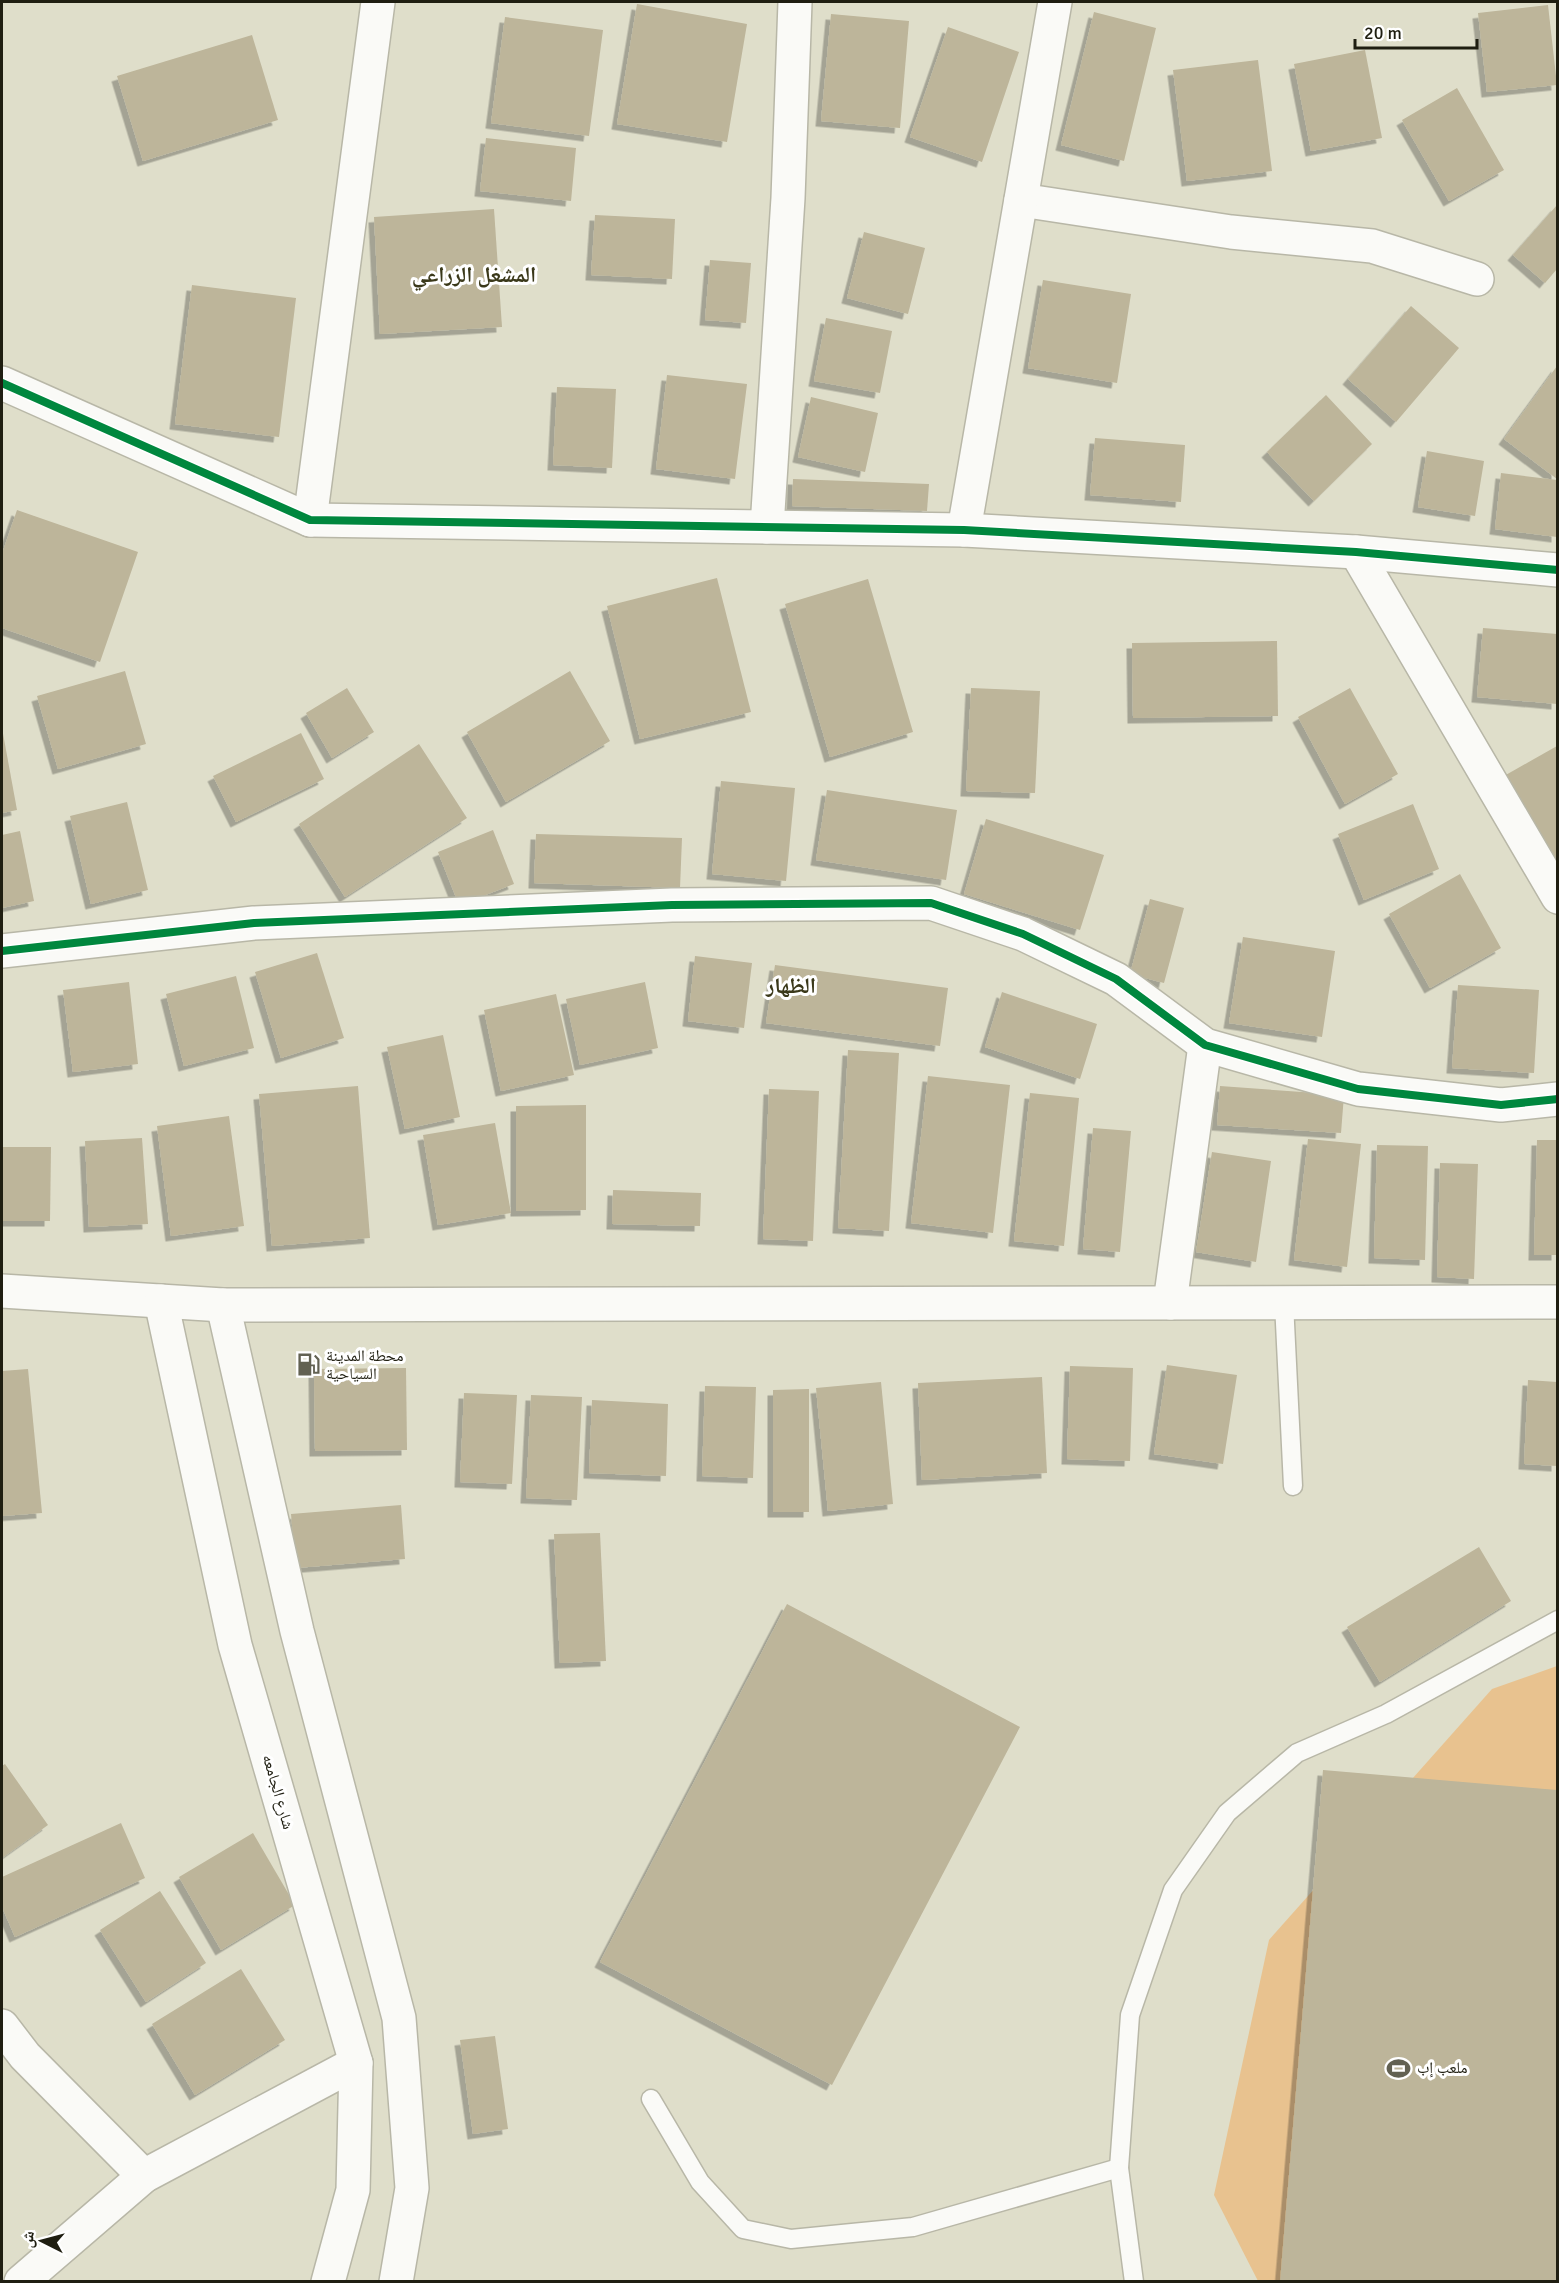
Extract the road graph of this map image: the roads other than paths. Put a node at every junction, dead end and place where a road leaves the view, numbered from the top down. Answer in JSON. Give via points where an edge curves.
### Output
{"nodes":[{"id":1,"x":378,"y":2,"type":"edge"},
{"id":2,"x":795,"y":2,"type":"edge"},
{"id":3,"x":1055,"y":2,"type":"edge"},
{"id":4,"x":1021,"y":200,"type":"junction"},
{"id":5,"x":1477,"y":279,"type":"dead end"},
{"id":6,"x":2,"y":383,"type":"edge"},
{"id":7,"x":310,"y":520,"type":"junction"},
{"id":8,"x":767,"y":527,"type":"junction"},
{"id":9,"x":964,"y":530,"type":"junction"},
{"id":10,"x":1356,"y":552,"type":"junction"},
{"id":11,"x":1557,"y":570,"type":"edge"},
{"id":12,"x":1557,"y":897,"type":"edge"},
{"id":13,"x":2,"y":951,"type":"edge"},
{"id":14,"x":1205,"y":1045,"type":"junction"},
{"id":15,"x":1557,"y":1099,"type":"edge"},
{"id":16,"x":2,"y":1291,"type":"edge"},
{"id":17,"x":161,"y":1301,"type":"junction"},
{"id":18,"x":1557,"y":1302,"type":"edge"},
{"id":19,"x":1170,"y":1303,"type":"junction"},
{"id":20,"x":1284,"y":1303,"type":"junction"},
{"id":21,"x":222,"y":1305,"type":"junction"},
{"id":22,"x":1293,"y":1486,"type":"dead end"},
{"id":23,"x":1557,"y":1620,"type":"edge"},
{"id":24,"x":2,"y":2026,"type":"edge"},
{"id":25,"x":13,"y":2052,"type":"edge"},
{"id":26,"x":356,"y":2063,"type":"junction"},
{"id":27,"x":651,"y":2099,"type":"dead end"},
{"id":28,"x":1119,"y":2168,"type":"junction"},
{"id":29,"x":144,"y":2176,"type":"junction"},
{"id":30,"x":21,"y":2282,"type":"edge"},
{"id":31,"x":328,"y":2282,"type":"edge"},
{"id":32,"x":396,"y":2282,"type":"edge"},
{"id":33,"x":1134,"y":2282,"type":"edge"}],
"edges":[{"from":1,"to":7,"type":"street"},
{"from":2,"to":8,"type":"street","via":[[788,198]]},
{"from":3,"to":4,"type":"street"},
{"from":4,"to":5,"type":"street","via":[[1231,232],[1372,246]]},
{"from":4,"to":9,"type":"street"},
{"from":6,"to":7,"type":"street"},
{"from":7,"to":8,"type":"street"},
{"from":8,"to":9,"type":"street"},
{"from":9,"to":10,"type":"street"},
{"from":10,"to":11,"type":"street"},
{"from":10,"to":12,"type":"street"},
{"from":13,"to":14,"type":"street","via":[[254,923],[672,905],[931,903],[1023,933],[1116,979]]},
{"from":14,"to":15,"type":"street","via":[[1358,1089],[1501,1105]]},
{"from":14,"to":19,"type":"street"},
{"from":16,"to":17,"type":"street"},
{"from":17,"to":21,"type":"street"},
{"from":17,"to":26,"type":"street","name":"شارع الجامعه","via":[[235,1645]]},
{"from":18,"to":20,"type":"street"},
{"from":19,"to":20,"type":"street"},
{"from":19,"to":21,"type":"street"},
{"from":20,"to":22,"type":"lane"},
{"from":21,"to":32,"type":"street","via":[[297,1631],[399,2018],[412,2188]]},
{"from":23,"to":28,"type":"lane","via":[[1386,1714],[1297,1753],[1227,1813],[1173,1890],[1130,2016]]},
{"from":24,"to":25,"type":"street"},
{"from":25,"to":29,"type":"street"},
{"from":26,"to":29,"type":"street"},
{"from":26,"to":31,"type":"street","name":"شارع الجامعه","via":[[353,2190]]},
{"from":27,"to":28,"type":"lane","via":[[700,2182],[743,2229],[791,2239],[913,2227]]},
{"from":28,"to":33,"type":"lane"},
{"from":29,"to":30,"type":"street"}]}
